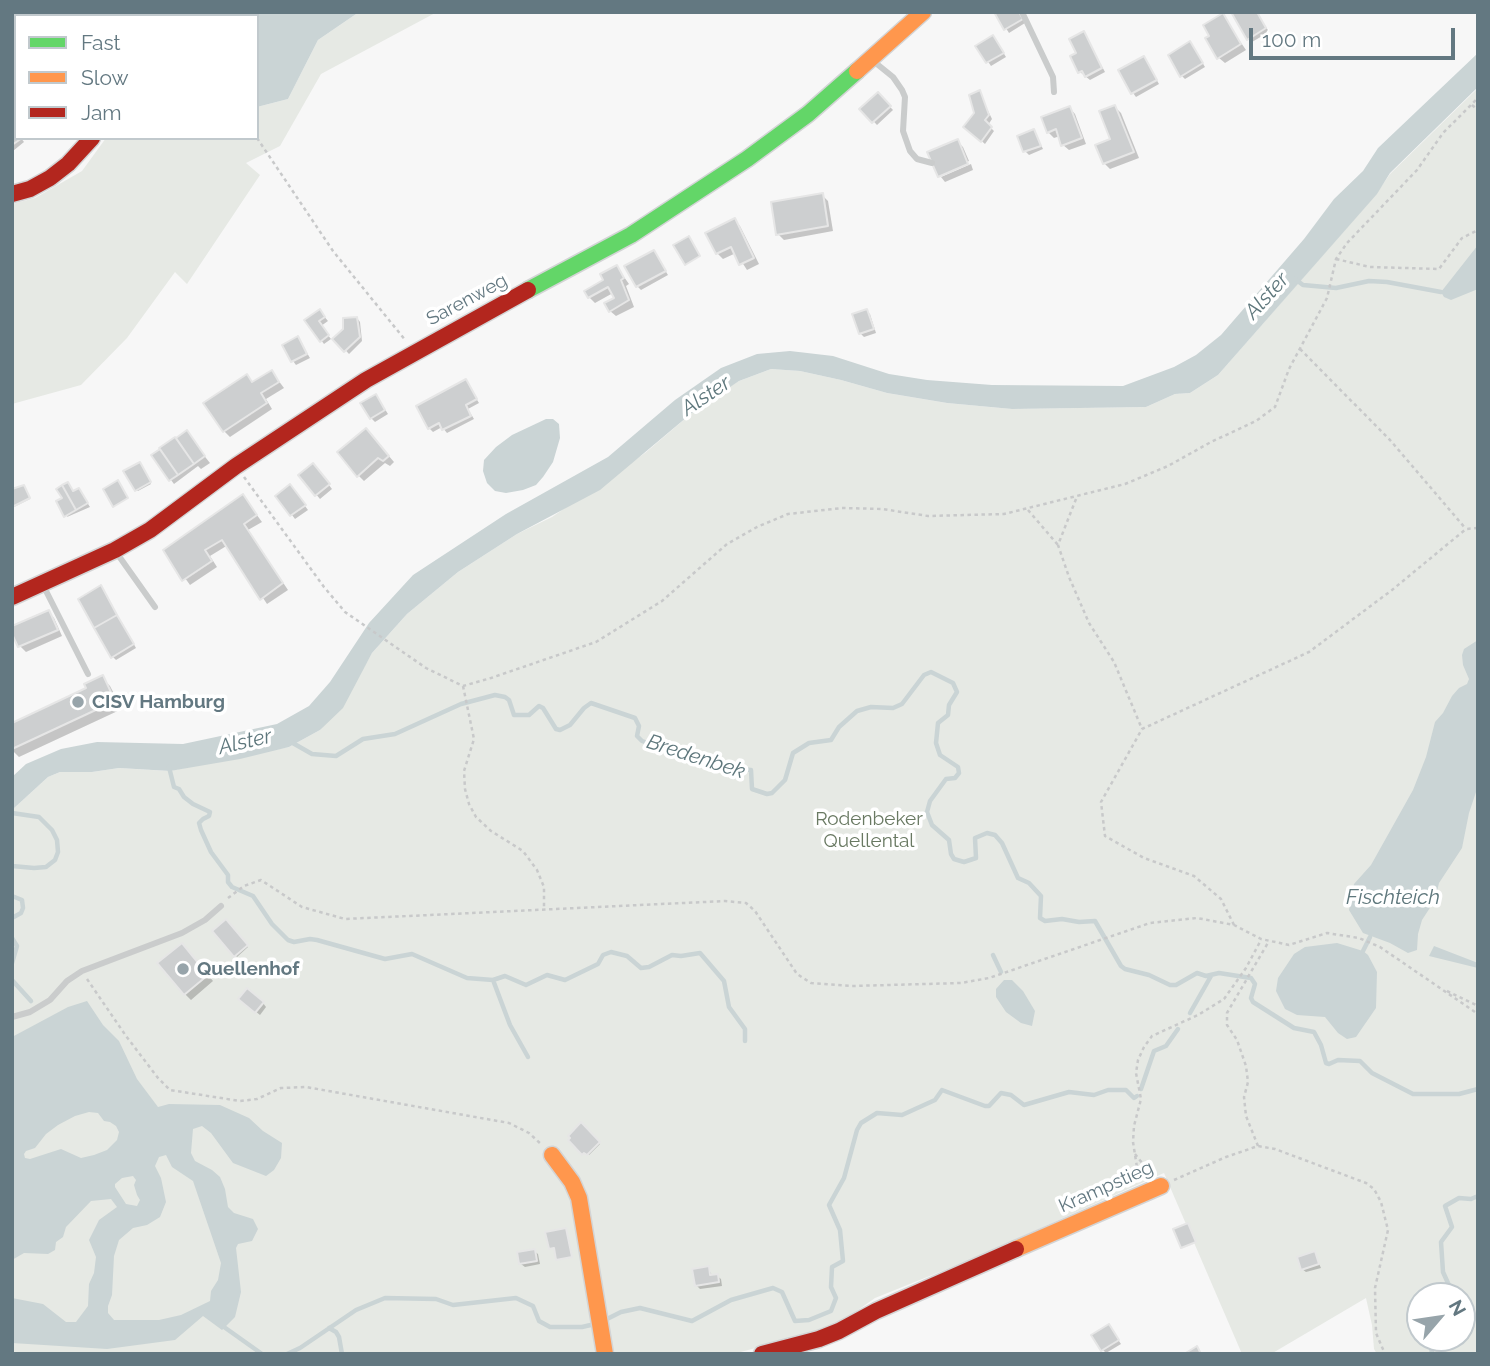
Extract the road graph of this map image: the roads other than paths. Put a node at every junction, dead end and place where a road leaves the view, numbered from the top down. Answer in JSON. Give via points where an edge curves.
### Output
{"nodes":[{"id":1,"x":923,"y":12,"type":"edge"},
{"id":2,"x":1022,"y":12,"type":"edge"},
{"id":3,"x":870,"y":58,"type":"junction"},
{"id":4,"x":1054,"y":92,"type":"dead end"},
{"id":5,"x":90,"y":140,"type":"edge"},
{"id":6,"x":932,"y":163,"type":"dead end"},
{"id":7,"x":12,"y":194,"type":"edge"},
{"id":8,"x":115,"y":550,"type":"junction"},
{"id":9,"x":42,"y":583,"type":"junction"},
{"id":10,"x":12,"y":597,"type":"edge"},
{"id":11,"x":155,"y":607,"type":"dead end"},
{"id":12,"x":88,"y":674,"type":"dead end"},
{"id":13,"x":221,"y":906,"type":"dead end"},
{"id":14,"x":12,"y":1017,"type":"edge"},
{"id":15,"x":552,"y":1155,"type":"road end"},
{"id":16,"x":1161,"y":1186,"type":"road end"},
{"id":17,"x":605,"y":1354,"type":"edge"},
{"id":18,"x":762,"y":1354,"type":"edge"}],
"edges":[{"from":1,"to":3,"type":"street","name":"Sarenweg"},
{"from":2,"to":4,"type":"lane","via":[[1053,77]]},
{"from":3,"to":6,"type":"lane","via":[[893,77],[905,97],[903,131],[909,151]]},
{"from":3,"to":8,"type":"street","name":"Sarenweg","via":[[808,114],[631,235],[366,380]]},
{"from":5,"to":7,"type":"street","via":[[50,178]]},
{"from":8,"to":9,"type":"street","name":"Sarenweg"},
{"from":8,"to":11,"type":"lane"},
{"from":9,"to":10,"type":"street","name":"Sarenweg"},
{"from":9,"to":12,"type":"lane"},
{"from":13,"to":14,"type":"lane","via":[[182,933],[82,971],[50,1000]]},
{"from":15,"to":17,"type":"street","via":[[579,1198]]},
{"from":16,"to":18,"type":"street","name":"Krampstieg","via":[[839,1331]]}]}
